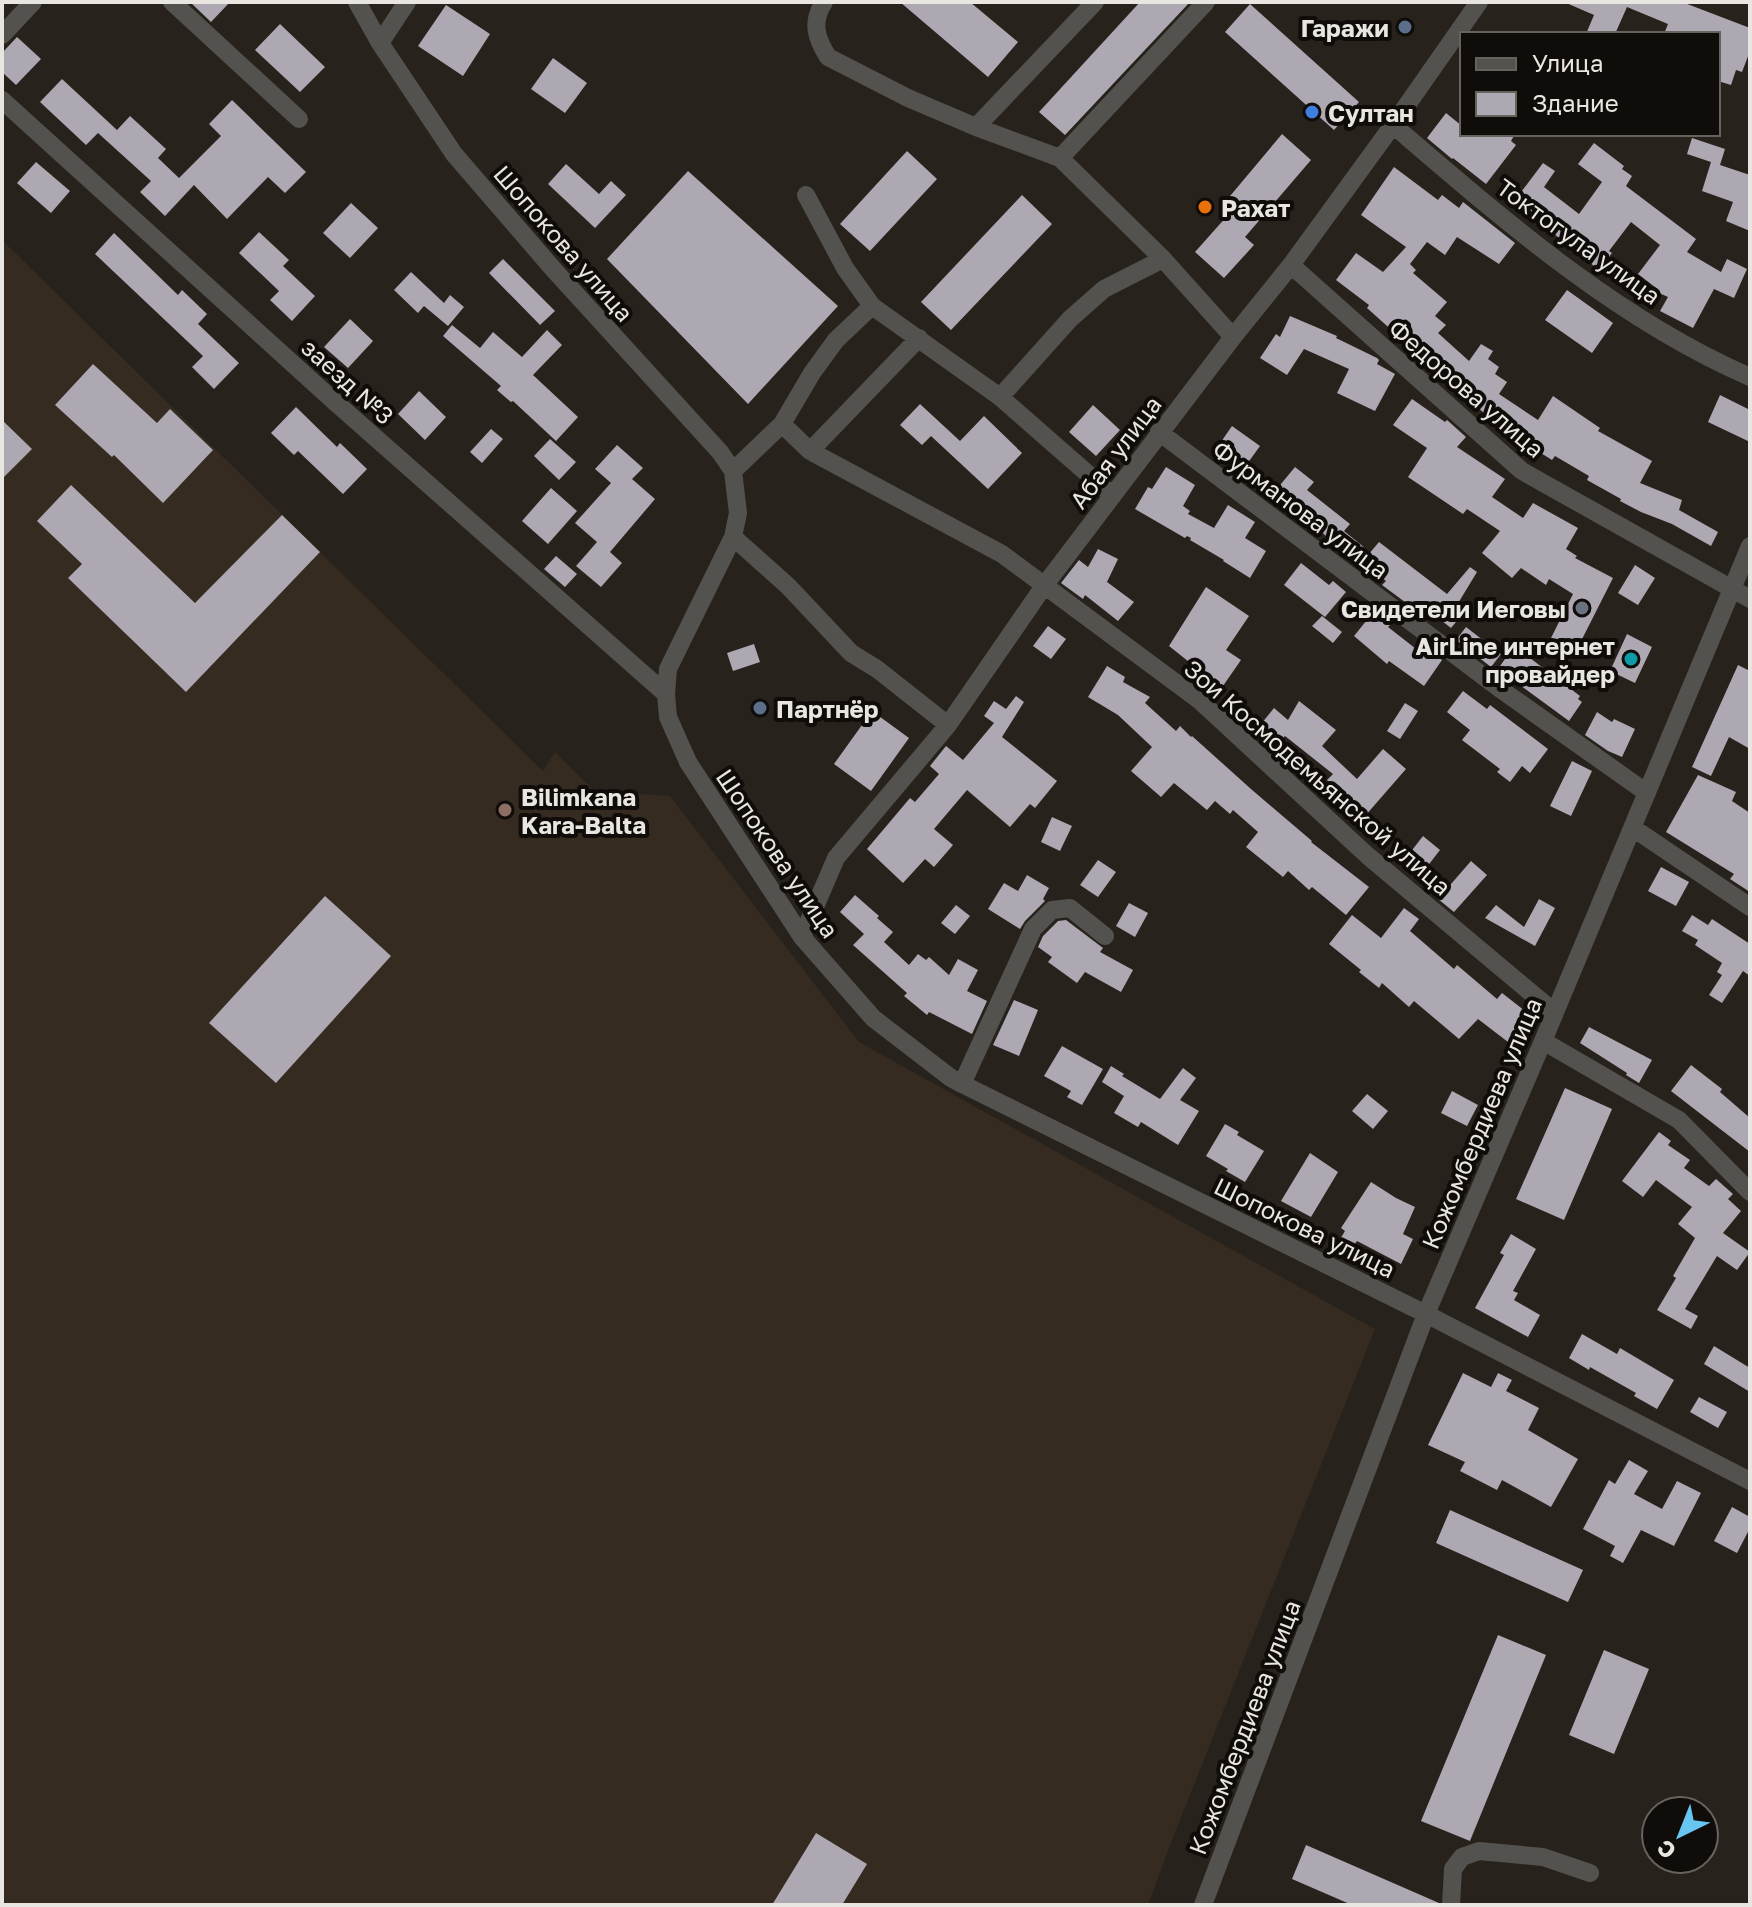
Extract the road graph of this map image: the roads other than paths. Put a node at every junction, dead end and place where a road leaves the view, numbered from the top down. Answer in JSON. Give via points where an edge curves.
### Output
{"nodes":[{"id":1,"x":33,"y":2,"type":"edge"},
{"id":2,"x":172,"y":2,"type":"edge"},
{"id":3,"x":357,"y":2,"type":"edge"},
{"id":4,"x":407,"y":2,"type":"edge"},
{"id":5,"x":824,"y":2,"type":"edge"},
{"id":6,"x":1095,"y":2,"type":"edge"},
{"id":7,"x":1206,"y":2,"type":"edge"},
{"id":8,"x":1479,"y":2,"type":"edge"},
{"id":9,"x":2,"y":35,"type":"edge"},
{"id":10,"x":380,"y":43,"type":"junction"},
{"id":11,"x":2,"y":100,"type":"edge"},
{"id":12,"x":299,"y":119,"type":"dead end"},
{"id":13,"x":1393,"y":125,"type":"junction"},
{"id":14,"x":976,"y":127,"type":"junction"},
{"id":15,"x":1060,"y":158,"type":"junction"},
{"id":16,"x":806,"y":195,"type":"dead end"},
{"id":17,"x":1163,"y":259,"type":"junction"},
{"id":18,"x":1291,"y":265,"type":"junction"},
{"id":19,"x":872,"y":306,"type":"junction"},
{"id":20,"x":1233,"y":337,"type":"junction"},
{"id":21,"x":919,"y":338,"type":"junction"},
{"id":22,"x":1750,"y":377,"type":"edge"},
{"id":23,"x":1000,"y":397,"type":"junction"},
{"id":24,"x":782,"y":424,"type":"junction"},
{"id":25,"x":1159,"y":432,"type":"junction"},
{"id":26,"x":810,"y":451,"type":"junction"},
{"id":27,"x":733,"y":471,"type":"junction"},
{"id":28,"x":1112,"y":495,"type":"junction"},
{"id":29,"x":733,"y":537,"type":"junction"},
{"id":30,"x":1750,"y":546,"type":"edge"},
{"id":31,"x":1044,"y":586,"type":"junction"},
{"id":32,"x":1732,"y":589,"type":"junction"},
{"id":33,"x":1750,"y":599,"type":"edge"},
{"id":34,"x":666,"y":694,"type":"junction"},
{"id":35,"x":948,"y":725,"type":"junction"},
{"id":36,"x":1647,"y":793,"type":"junction"},
{"id":37,"x":1633,"y":828,"type":"junction"},
{"id":38,"x":1750,"y":907,"type":"edge"},
{"id":39,"x":1105,"y":936,"type":"dead end"},
{"id":40,"x":802,"y":937,"type":"junction"},
{"id":41,"x":1554,"y":1012,"type":"junction"},
{"id":42,"x":1543,"y":1041,"type":"junction"},
{"id":43,"x":962,"y":1084,"type":"junction"},
{"id":44,"x":1750,"y":1192,"type":"edge"},
{"id":45,"x":1426,"y":1314,"type":"junction"},
{"id":46,"x":1750,"y":1481,"type":"edge"},
{"id":47,"x":1590,"y":1873,"type":"dead end"},
{"id":48,"x":1203,"y":1905,"type":"edge"},
{"id":49,"x":1451,"y":1905,"type":"edge"}],
"edges":[{"from":1,"to":9,"type":"street"},
{"from":2,"to":12,"type":"street"},
{"from":3,"to":10,"type":"street","name":"Шопокова улица"},
{"from":4,"to":10,"type":"street"},
{"from":5,"to":14,"type":"street","via":[[815,21],[828,57]]},
{"from":6,"to":14,"type":"street"},
{"from":7,"to":15,"type":"street"},
{"from":8,"to":13,"type":"street","name":"Абая улица"},
{"from":10,"to":27,"type":"street","name":"Шопокова улица","via":[[454,154]]},
{"from":11,"to":34,"type":"street","name":"заезд №3"},
{"from":13,"to":18,"type":"street","name":"Абая улица"},
{"from":13,"to":22,"type":"street","name":"Токтогула улица","via":[[1608,297],[1711,360]]},
{"from":14,"to":15,"type":"street"},
{"from":15,"to":17,"type":"street"},
{"from":16,"to":19,"type":"street"},
{"from":17,"to":20,"type":"street"},
{"from":17,"to":23,"type":"street","via":[[1104,289]]},
{"from":18,"to":20,"type":"street","name":"Абая улица"},
{"from":18,"to":32,"type":"street","name":"Федорова улица","via":[[1522,471]]},
{"from":19,"to":21,"type":"street"},
{"from":19,"to":24,"type":"street","via":[[836,340]]},
{"from":20,"to":25,"type":"street","name":"Абая улица"},
{"from":21,"to":23,"type":"street"},
{"from":21,"to":26,"type":"street"},
{"from":23,"to":28,"type":"street"},
{"from":24,"to":26,"type":"street","name":"Зои Космодемьянской улица"},
{"from":24,"to":27,"type":"street"},
{"from":25,"to":28,"type":"street","name":"Абая улица"},
{"from":25,"to":36,"type":"street","name":"Фурманова улица"},
{"from":26,"to":31,"type":"street","name":"Зои Космодемьянской улица","via":[[1002,554]]},
{"from":27,"to":29,"type":"street","name":"Шопокова улица","via":[[738,513]]},
{"from":28,"to":31,"type":"street","name":"Абая улица"},
{"from":29,"to":34,"type":"street","name":"Шопокова улица","via":[[668,669]]},
{"from":29,"to":35,"type":"street","via":[[851,653]]},
{"from":30,"to":32,"type":"street","name":"Кожомбердиева улица"},
{"from":31,"to":35,"type":"street","name":"Абая улица"},
{"from":31,"to":41,"type":"street","name":"Зои Космодемьянской улица","via":[[1199,700],[1368,856]]},
{"from":32,"to":33,"type":"street","name":"Федорова улица"},
{"from":32,"to":36,"type":"street","name":"Кожомбердиева улица"},
{"from":34,"to":40,"type":"street","name":"Шопокова улица","via":[[668,717],[688,762]]},
{"from":35,"to":40,"type":"street","name":"Абая улица","via":[[836,858]]},
{"from":36,"to":37,"type":"street","name":"Кожомбердиева улица"},
{"from":37,"to":38,"type":"street"},
{"from":37,"to":41,"type":"street","name":"Кожомбердиева улица"},
{"from":39,"to":43,"type":"street","via":[[1070,908],[1052,910],[1033,929]]},
{"from":40,"to":43,"type":"street","name":"Шопокова улица","via":[[873,1018]]},
{"from":41,"to":42,"type":"street","name":"Кожомбердиева улица"},
{"from":42,"to":44,"type":"street","via":[[1679,1120]]},
{"from":42,"to":45,"type":"street","name":"Кожомбердиева улица"},
{"from":43,"to":45,"type":"street","name":"Шопокова улица"},
{"from":45,"to":46,"type":"street","name":"Шопокова улица"},
{"from":45,"to":48,"type":"street","name":"Кожомбердиева улица"},
{"from":47,"to":49,"type":"street","via":[[1543,1857],[1479,1851],[1462,1857],[1453,1869]]}]}
